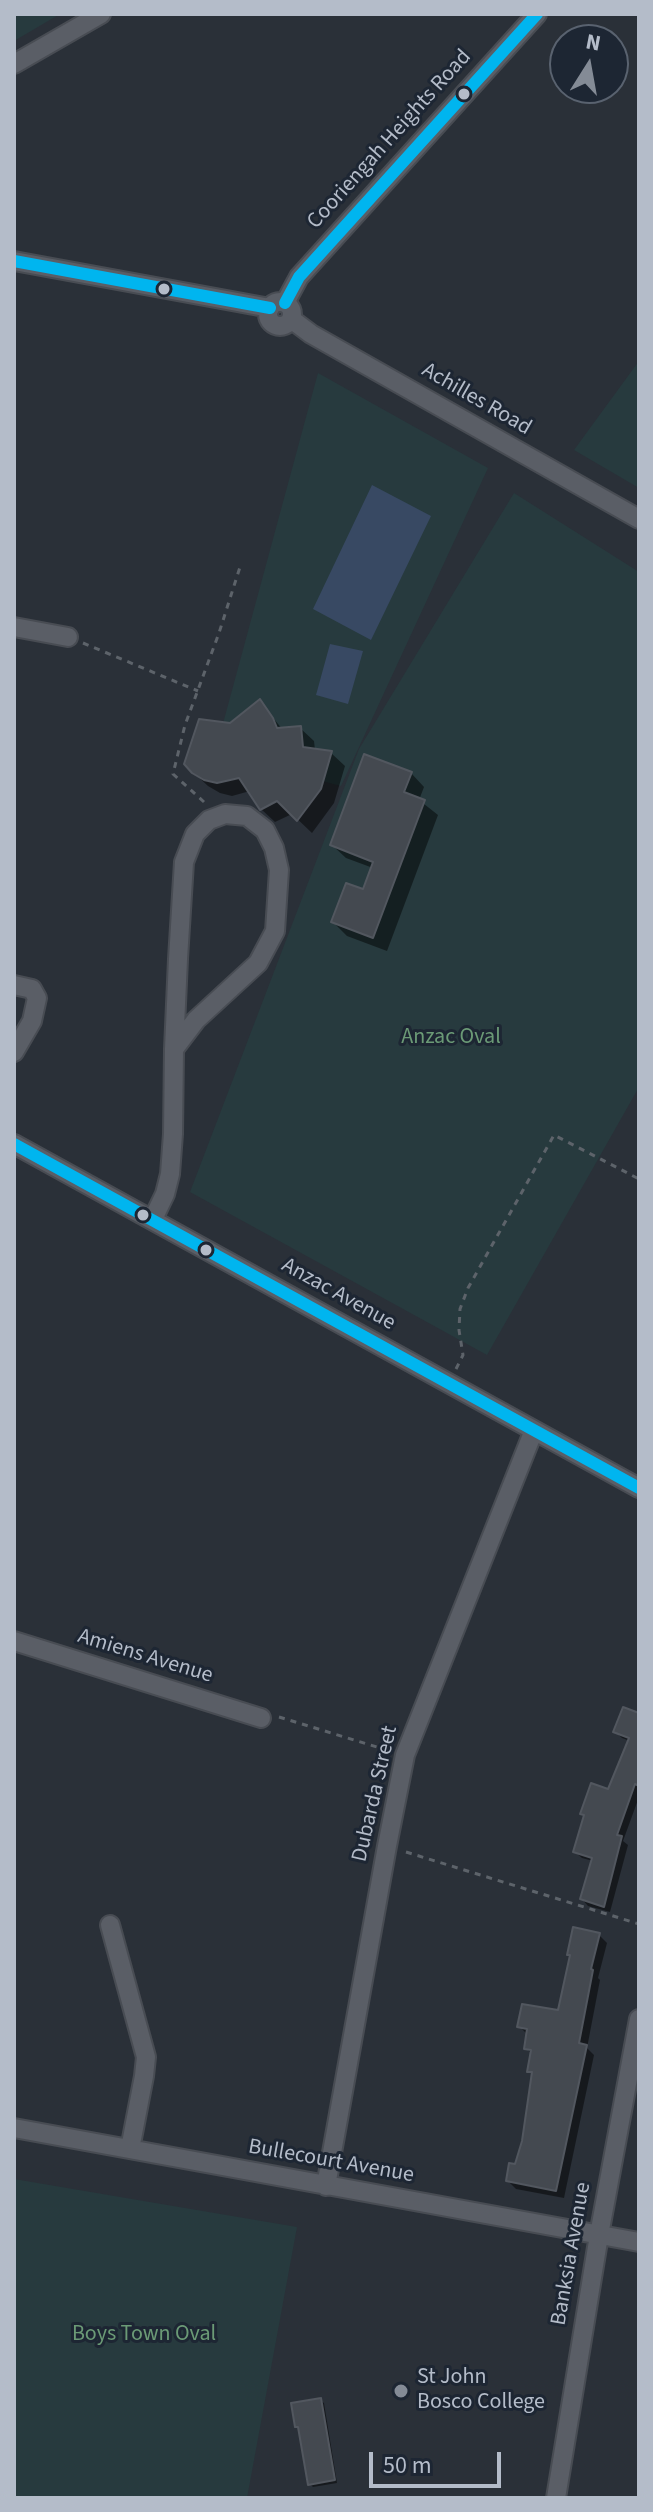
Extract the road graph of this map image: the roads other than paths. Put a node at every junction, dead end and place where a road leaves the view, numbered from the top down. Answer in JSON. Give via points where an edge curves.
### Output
{"nodes":[{"id":1,"x":101,"y":14,"type":"edge"},
{"id":2,"x":537,"y":14,"type":"edge"},
{"id":3,"x":14,"y":64,"type":"edge"},
{"id":4,"x":14,"y":261,"type":"edge"},
{"id":5,"x":282,"y":310,"type":"junction"},
{"id":6,"x":639,"y":519,"type":"edge"},
{"id":7,"x":14,"y":627,"type":"edge"},
{"id":8,"x":68,"y":637,"type":"road end"},
{"id":9,"x":14,"y":985,"type":"edge"},
{"id":10,"x":174,"y":1049,"type":"junction"},
{"id":11,"x":14,"y":1052,"type":"edge"},
{"id":12,"x":14,"y":1144,"type":"edge"},
{"id":13,"x":153,"y":1219,"type":"junction"},
{"id":14,"x":534,"y":1430,"type":"junction"},
{"id":15,"x":639,"y":1488,"type":"edge"},
{"id":16,"x":14,"y":1641,"type":"edge"},
{"id":17,"x":261,"y":1718,"type":"road end"},
{"id":18,"x":110,"y":1925,"type":"dead end"},
{"id":19,"x":638,"y":2027,"type":"edge"},
{"id":20,"x":14,"y":2128,"type":"edge"},
{"id":21,"x":130,"y":2149,"type":"junction"},
{"id":22,"x":326,"y":2186,"type":"junction"},
{"id":23,"x":599,"y":2235,"type":"junction"},
{"id":24,"x":639,"y":2242,"type":"edge"},
{"id":25,"x":556,"y":2498,"type":"edge"}],
"edges":[{"from":1,"to":3,"type":"street"},
{"from":2,"to":5,"type":"street","name":"Cooriengah Heights Road","via":[[299,277]]},
{"from":4,"to":5,"type":"street","name":"Achilles Road"},
{"from":5,"to":6,"type":"street","name":"Achilles Road","via":[[325,342]]},
{"from":7,"to":8,"type":"street"},
{"from":9,"to":11,"type":"street","via":[[32,989],[37,998],[32,1021]]},
{"from":10,"to":10,"type":"street","via":[[184,862],[195,834],[209,820],[225,814],[247,816],[265,830],[274,848],[279,870],[275,931],[258,963],[196,1020]]},
{"from":10,"to":13,"type":"street","via":[[170,1174]]},
{"from":12,"to":13,"type":"street","name":"Anzac Avenue"},
{"from":13,"to":14,"type":"street","name":"Anzac Avenue"},
{"from":14,"to":15,"type":"street","name":"Anzac Avenue"},
{"from":14,"to":22,"type":"street","name":"Dubarda Street","via":[[405,1755]]},
{"from":16,"to":17,"type":"street","name":"Amiens Avenue"},
{"from":18,"to":21,"type":"street","via":[[146,2057]]},
{"from":19,"to":23,"type":"street","name":"Banksia Avenue"},
{"from":20,"to":21,"type":"street","name":"Bullecourt Avenue"},
{"from":21,"to":22,"type":"street","name":"Bullecourt Avenue"},
{"from":22,"to":23,"type":"street","name":"Bullecourt Avenue"},
{"from":23,"to":24,"type":"street","name":"Bullecourt Avenue"},
{"from":23,"to":25,"type":"street","name":"Banksia Avenue"}]}
